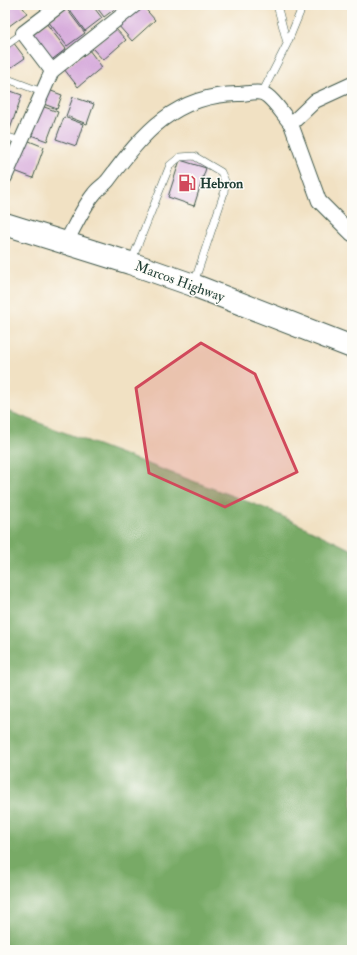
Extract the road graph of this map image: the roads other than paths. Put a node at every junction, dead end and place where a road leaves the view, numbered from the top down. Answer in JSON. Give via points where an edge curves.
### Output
{"nodes":[{"id":1,"x":60,"y":5,"type":"edge"},
{"id":2,"x":136,"y":5,"type":"edge"},
{"id":3,"x":277,"y":5,"type":"edge"},
{"id":4,"x":303,"y":5,"type":"edge"},
{"id":5,"x":23,"y":33,"type":"junction"},
{"id":6,"x":287,"y":44,"type":"junction"},
{"id":7,"x":5,"y":46,"type":"edge"},
{"id":8,"x":52,"y":71,"type":"junction"},
{"id":9,"x":5,"y":78,"type":"edge"},
{"id":10,"x":352,"y":84,"type":"edge"},
{"id":11,"x":42,"y":92,"type":"junction"},
{"id":12,"x":262,"y":93,"type":"junction"},
{"id":13,"x":291,"y":124,"type":"junction"},
{"id":14,"x":5,"y":136,"type":"edge"},
{"id":15,"x":21,"y":141,"type":"junction"},
{"id":16,"x":5,"y":177,"type":"edge"},
{"id":17,"x":5,"y":224,"type":"edge"},
{"id":18,"x":352,"y":234,"type":"edge"},
{"id":19,"x":65,"y":244,"type":"junction"},
{"id":20,"x":130,"y":263,"type":"junction"},
{"id":21,"x":193,"y":285,"type":"junction"},
{"id":22,"x":352,"y":347,"type":"edge"}],
"edges":[{"from":1,"to":5,"type":"street"},
{"from":2,"to":8,"type":"street"},
{"from":3,"to":6,"type":"lane"},
{"from":4,"to":6,"type":"lane"},
{"from":5,"to":7,"type":"lane"},
{"from":5,"to":8,"type":"street"},
{"from":6,"to":12,"type":"lane"},
{"from":8,"to":11,"type":"street"},
{"from":9,"to":11,"type":"lane"},
{"from":10,"to":13,"type":"street","via":[[315,101]]},
{"from":11,"to":15,"type":"street"},
{"from":12,"to":13,"type":"street"},
{"from":12,"to":19,"type":"street","via":[[205,97],[163,119],[144,136],[108,181],[94,194]]},
{"from":13,"to":18,"type":"street","via":[[319,201]]},
{"from":14,"to":15,"type":"lane"},
{"from":15,"to":16,"type":"street"},
{"from":17,"to":19,"type":"main road","name":"Marcos Highway"},
{"from":19,"to":20,"type":"main road","name":"Marcos Highway"},
{"from":20,"to":21,"type":"main road","name":"Marcos Highway"},
{"from":20,"to":21,"type":"lane","via":[[170,165],[180,157],[194,156],[221,172],[225,181],[224,193]]},
{"from":21,"to":22,"type":"main road","name":"Marcos Highway"}]}
